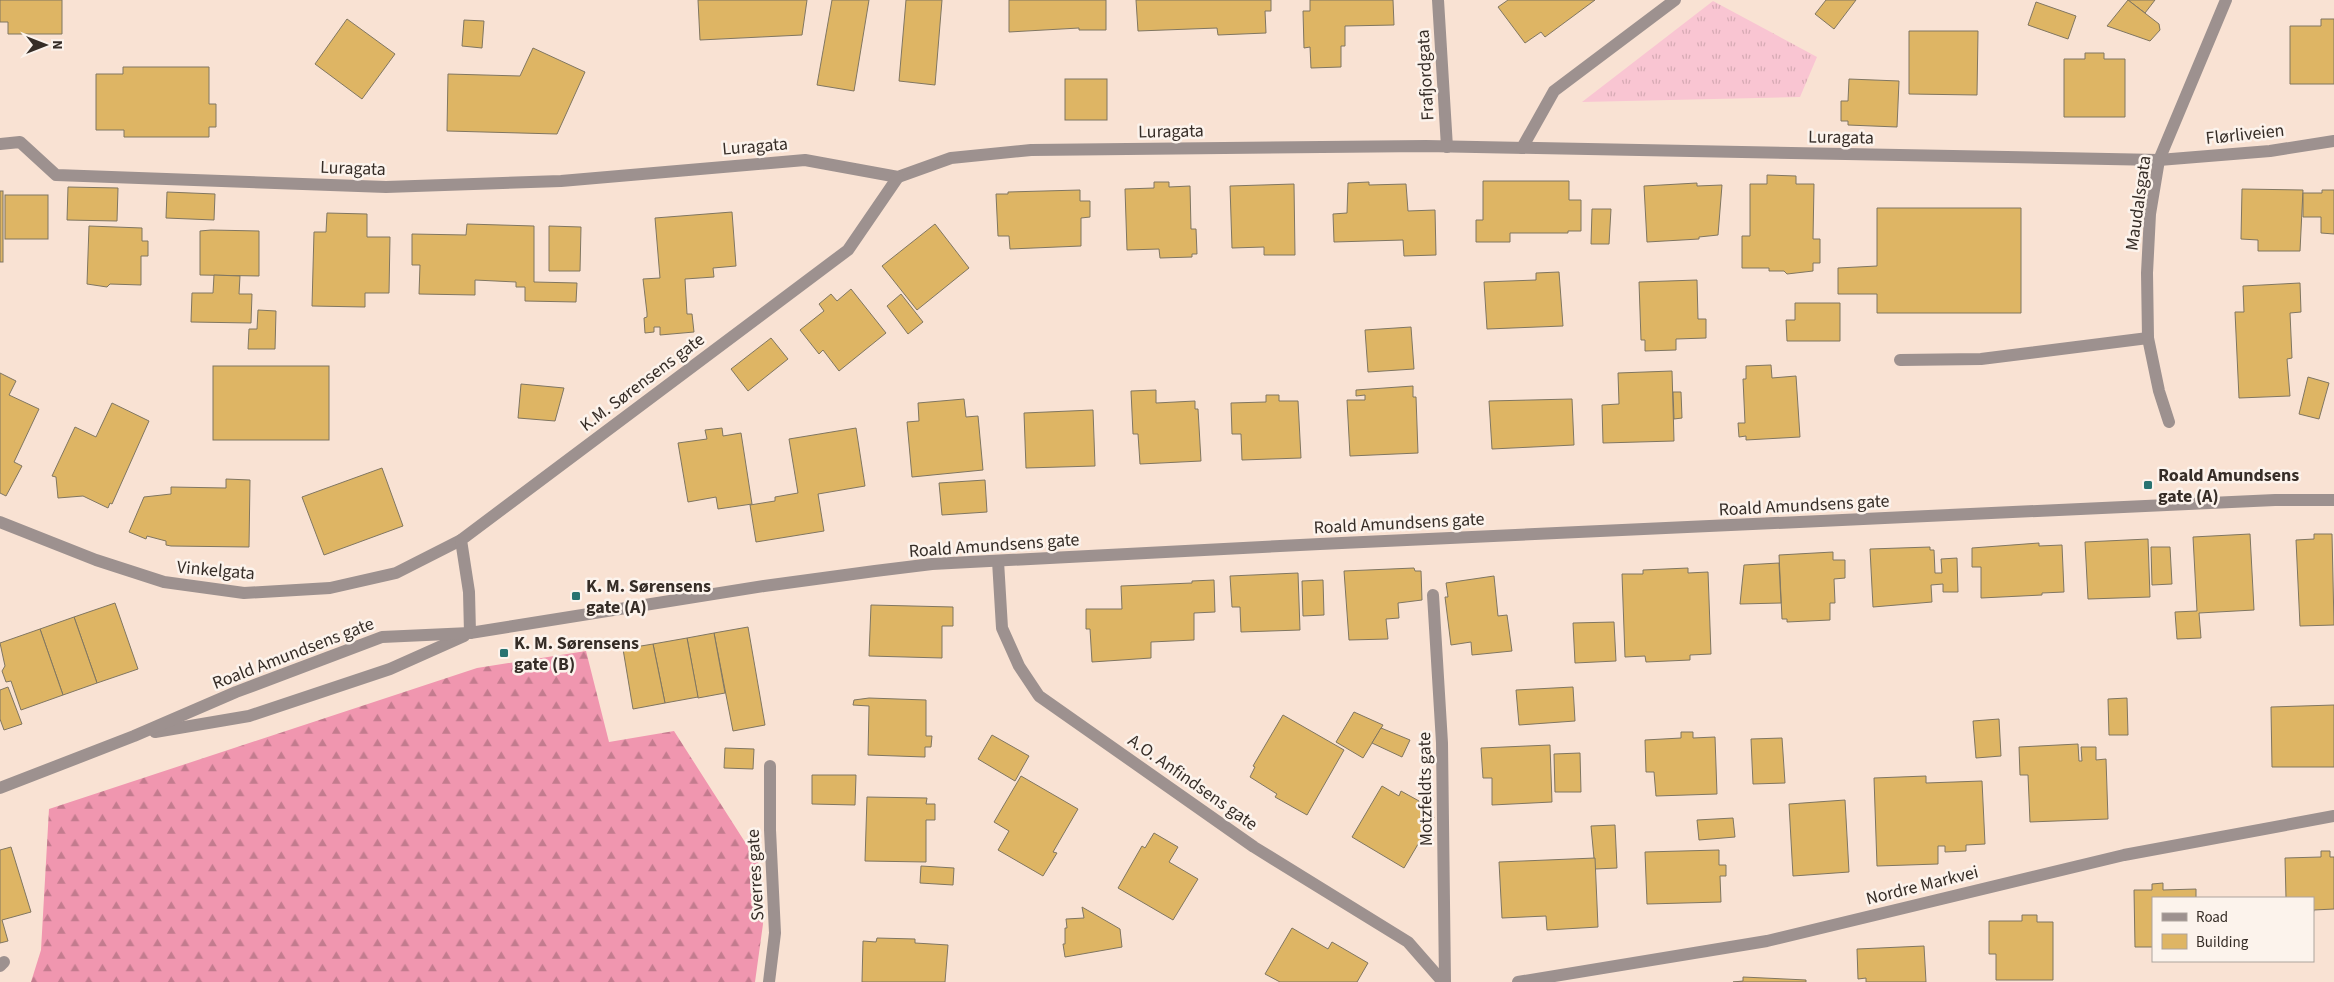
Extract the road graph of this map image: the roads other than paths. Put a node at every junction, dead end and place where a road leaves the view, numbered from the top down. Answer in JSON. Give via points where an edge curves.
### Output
{"nodes":[{"id":1,"x":1438,"y":0,"type":"edge"},
{"id":2,"x":1675,"y":0,"type":"edge"},
{"id":3,"x":2226,"y":0,"type":"edge"},
{"id":4,"x":2334,"y":141,"type":"edge"},
{"id":5,"x":0,"y":144,"type":"edge"},
{"id":6,"x":1447,"y":147,"type":"junction"},
{"id":7,"x":1522,"y":148,"type":"junction"},
{"id":8,"x":2159,"y":160,"type":"junction"},
{"id":9,"x":898,"y":177,"type":"junction"},
{"id":10,"x":2148,"y":338,"type":"junction"},
{"id":11,"x":1900,"y":360,"type":"dead end"},
{"id":12,"x":2169,"y":422,"type":"dead end"},
{"id":13,"x":2334,"y":500,"type":"edge"},
{"id":14,"x":0,"y":522,"type":"edge"},
{"id":15,"x":461,"y":540,"type":"junction"},
{"id":16,"x":998,"y":561,"type":"junction"},
{"id":17,"x":1433,"y":595,"type":"dead end"},
{"id":18,"x":470,"y":633,"type":"junction"},
{"id":19,"x":134,"y":736,"type":"junction"},
{"id":20,"x":770,"y":766,"type":"dead end"},
{"id":21,"x":0,"y":788,"type":"edge"},
{"id":22,"x":2334,"y":816,"type":"edge"},
{"id":23,"x":769,"y":982,"type":"edge"},
{"id":24,"x":1444,"y":982,"type":"edge"},
{"id":25,"x":1518,"y":982,"type":"edge"}],
"edges":[{"from":1,"to":6,"type":"street","name":"Frafjordgata"},
{"from":2,"to":7,"type":"street","via":[[1554,91]]},
{"from":3,"to":8,"type":"street","name":"Maudalsgata"},
{"from":4,"to":8,"type":"street","name":"Flørliveien"},
{"from":5,"to":9,"type":"street","name":"Luragata","via":[[20,142],[56,175],[366,186],[560,181],[805,160]]},
{"from":6,"to":7,"type":"street","name":"Luragata"},
{"from":6,"to":9,"type":"street","name":"Luragata","via":[[1031,150],[951,158]]},
{"from":7,"to":8,"type":"street","name":"Luragata"},
{"from":8,"to":10,"type":"street","name":"Maudalsgata","via":[[2148,244]]},
{"from":9,"to":15,"type":"street","name":"K.M. Sørensens gate","via":[[848,250]]},
{"from":10,"to":11,"type":"street","via":[[1981,359]]},
{"from":10,"to":12,"type":"street","name":"Maudalsgata"},
{"from":13,"to":16,"type":"street","name":"Roald Amundsens gate"},
{"from":14,"to":15,"type":"street","name":"Vinkelgata","via":[[96,560],[164,582],[244,593],[330,588],[396,573]]},
{"from":15,"to":18,"type":"street","via":[[469,592]]},
{"from":16,"to":18,"type":"street","name":"Roald Amundsens gate","via":[[932,564],[764,586]]},
{"from":16,"to":24,"type":"street","name":"A.O. Anfindsens gate","via":[[1002,628],[1019,666],[1039,696],[1254,847],[1408,942]]},
{"from":17,"to":24,"type":"street","name":"Motzfeldts gate","via":[[1442,743]]},
{"from":18,"to":19,"type":"street","name":"Roald Amundsens gate","via":[[390,669],[249,716]]},
{"from":18,"to":19,"type":"street","name":"Roald Amundsens gate","via":[[382,637],[236,692]]},
{"from":19,"to":21,"type":"street","name":"Roald Amundsens gate"},
{"from":20,"to":23,"type":"street","name":"Sverres gate","via":[[775,933]]},
{"from":22,"to":25,"type":"street","name":"Nordre Markvei","via":[[2124,854],[1766,941]]}]}
